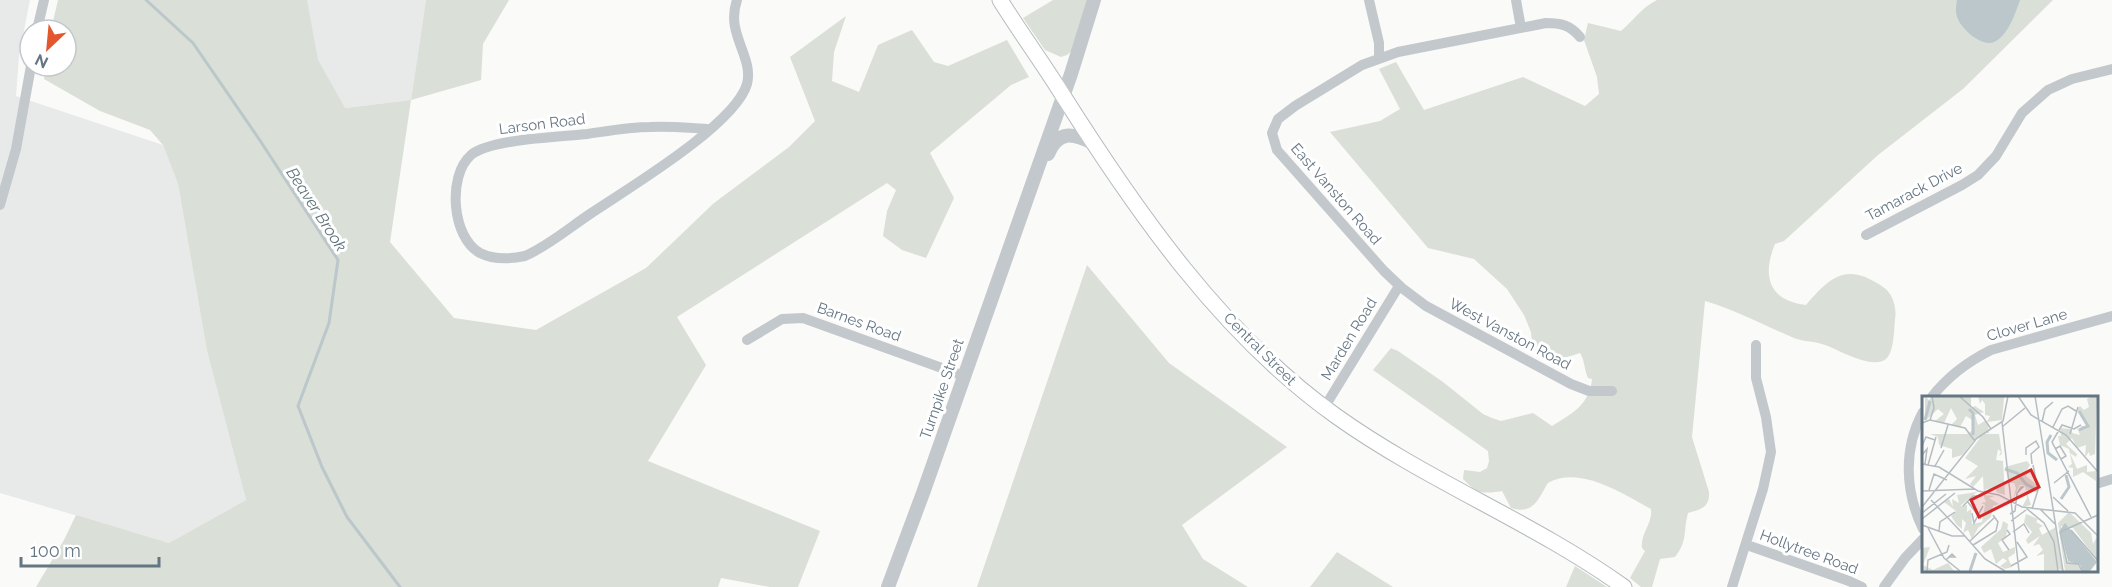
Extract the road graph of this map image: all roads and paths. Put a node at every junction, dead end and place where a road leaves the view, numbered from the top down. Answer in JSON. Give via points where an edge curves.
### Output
{"nodes":[{"id":1,"x":44,"y":0,"type":"edge"},
{"id":2,"x":737,"y":0,"type":"edge"},
{"id":3,"x":1000,"y":0,"type":"edge"},
{"id":4,"x":1094,"y":0,"type":"edge"},
{"id":5,"x":1369,"y":0,"type":"edge"},
{"id":6,"x":1516,"y":0,"type":"edge"},
{"id":7,"x":40,"y":18,"type":"edge"},
{"id":8,"x":1521,"y":28,"type":"junction"},
{"id":9,"x":1581,"y":37,"type":"dead end"},
{"id":10,"x":1379,"y":58,"type":"junction"},
{"id":11,"x":2112,"y":69,"type":"edge"},
{"id":12,"x":29,"y":78,"type":"edge"},
{"id":13,"x":1063,"y":95,"type":"junction"},
{"id":14,"x":710,"y":129,"type":"junction"},
{"id":15,"x":1093,"y":143,"type":"junction"},
{"id":16,"x":1025,"y":202,"type":"junction"},
{"id":17,"x":0,"y":205,"type":"edge"},
{"id":18,"x":1866,"y":235,"type":"dead end"},
{"id":19,"x":1399,"y":286,"type":"junction"},
{"id":20,"x":2112,"y":316,"type":"edge"},
{"id":21,"x":747,"y":340,"type":"dead end"},
{"id":22,"x":1756,"y":345,"type":"dead end"},
{"id":23,"x":964,"y":376,"type":"junction"},
{"id":24,"x":1612,"y":392,"type":"dead end"},
{"id":25,"x":1933,"y":396,"type":"edge"},
{"id":26,"x":1324,"y":408,"type":"junction"},
{"id":27,"x":1922,"y":413,"type":"edge"},
{"id":28,"x":2112,"y":479,"type":"edge"},
{"id":29,"x":2097,"y":484,"type":"edge"},
{"id":30,"x":1922,"y":527,"type":"edge"},
{"id":31,"x":1922,"y":540,"type":"edge"},
{"id":32,"x":1746,"y":545,"type":"junction"},
{"id":33,"x":888,"y":587,"type":"edge"},
{"id":34,"x":1624,"y":587,"type":"edge"},
{"id":35,"x":1732,"y":587,"type":"edge"},
{"id":36,"x":1862,"y":587,"type":"edge"},
{"id":37,"x":1884,"y":587,"type":"edge"}],
"edges":[{"from":1,"to":7,"type":"street"},
{"from":2,"to":14,"type":"street","name":"Larson Road","via":[[733,21],[748,68],[747,84],[733,108]]},
{"from":3,"to":13,"type":"main road","name":"Central Street"},
{"from":4,"to":13,"type":"street","name":"Turnpike Street"},
{"from":5,"to":10,"type":"street"},
{"from":6,"to":8,"type":"street"},
{"from":8,"to":9,"type":"street","name":"East Vanston Road","via":[[1555,23],[1572,28]]},
{"from":8,"to":10,"type":"street","name":"East Vanston Road"},
{"from":10,"to":19,"type":"street","name":"East Vanston Road","via":[[1288,111],[1275,123],[1272,138],[1277,150]]},
{"from":11,"to":18,"type":"street","name":"Tamarack Drive","via":[[2048,90],[2027,107],[1996,156],[1978,175]]},
{"from":12,"to":17,"type":"street","via":[[18,141]]},
{"from":13,"to":15,"type":"main road","name":"Central Street"},
{"from":13,"to":16,"type":"street","name":"Turnpike Street"},
{"from":14,"to":14,"type":"street","name":"Larson Road","via":[[675,157],[525,256],[497,258],[479,253],[463,231],[455,196],[457,182],[462,167],[476,152],[507,143],[649,127]]},
{"from":15,"to":16,"type":"street","name":"Turnpike Street","via":[[1073,134],[1059,138],[1051,146]]},
{"from":15,"to":26,"type":"main road","name":"Central Street","via":[[1226,318]]},
{"from":16,"to":23,"type":"street","name":"Turnpike Street"},
{"from":19,"to":24,"type":"street","name":"West Vanston Road","via":[[1426,306],[1571,384],[1589,391]]},
{"from":19,"to":26,"type":"street","name":"Marden Road"},
{"from":20,"to":25,"type":"street","name":"Clover Lane","via":[[1990,350],[1953,374]]},
{"from":21,"to":23,"type":"street","name":"Barnes Road","via":[[782,319],[803,318]]},
{"from":22,"to":32,"type":"street","via":[[1756,378],[1771,452]]},
{"from":23,"to":33,"type":"street","name":"Turnpike Street"},
{"from":26,"to":34,"type":"main road","name":"Central Street","via":[[1392,453],[1537,531]]},
{"from":27,"to":30,"type":"street","via":[[1913,435],[1908,466],[1911,498]]},
{"from":28,"to":29,"type":"street"},
{"from":31,"to":37,"type":"street"},
{"from":32,"to":35,"type":"street"},
{"from":32,"to":36,"type":"street","name":"Hollytree Road"}]}
